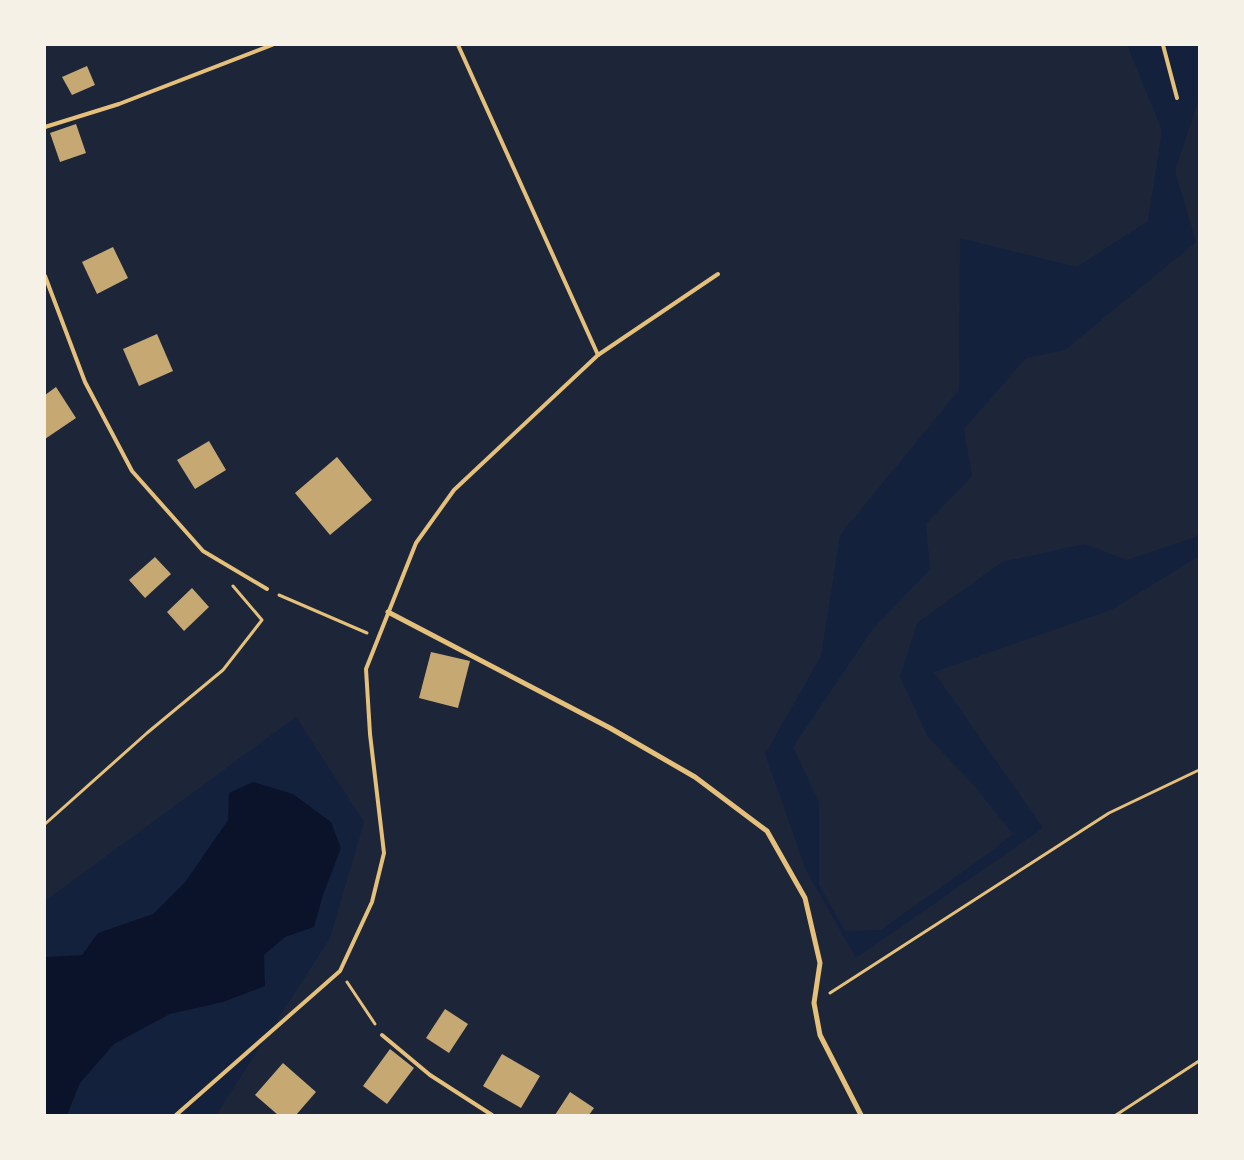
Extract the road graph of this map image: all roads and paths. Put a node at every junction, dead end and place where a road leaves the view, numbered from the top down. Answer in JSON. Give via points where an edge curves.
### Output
{"nodes":[{"id":1,"x":272,"y":45,"type":"edge"},
{"id":2,"x":466,"y":45,"type":"edge"},
{"id":3,"x":1163,"y":45,"type":"edge"},
{"id":4,"x":459,"y":46,"type":"edge"},
{"id":5,"x":1177,"y":98,"type":"dead end"},
{"id":6,"x":45,"y":127,"type":"edge"},
{"id":7,"x":718,"y":274,"type":"dead end"},
{"id":8,"x":45,"y":276,"type":"edge"},
{"id":9,"x":598,"y":355,"type":"junction"},
{"id":10,"x":233,"y":586,"type":"dead end"},
{"id":11,"x":267,"y":589,"type":"joint"},
{"id":12,"x":388,"y":612,"type":"junction"},
{"id":13,"x":380,"y":638,"type":"junction"},
{"id":14,"x":1199,"y":770,"type":"edge"},
{"id":15,"x":45,"y":824,"type":"edge"},
{"id":16,"x":340,"y":971,"type":"junction"},
{"id":17,"x":814,"y":1003,"type":"junction"},
{"id":18,"x":382,"y":1035,"type":"joint"},
{"id":19,"x":1199,"y":1061,"type":"edge"},
{"id":20,"x":176,"y":1115,"type":"edge"},
{"id":21,"x":492,"y":1115,"type":"edge"},
{"id":22,"x":861,"y":1115,"type":"edge"},
{"id":23,"x":1116,"y":1115,"type":"edge"}],
"edges":[{"from":1,"to":6,"type":"lane","via":[[119,104]]},
{"from":2,"to":4,"type":"lane"},
{"from":3,"to":5,"type":"lane"},
{"from":4,"to":9,"type":"lane"},
{"from":7,"to":9,"type":"lane"},
{"from":8,"to":11,"type":"lane","via":[[84,382],[132,471],[203,551]]},
{"from":9,"to":12,"type":"lane","via":[[454,490],[416,543]]},
{"from":10,"to":15,"type":"path","via":[[262,620],[251,634],[222,670]]},
{"from":11,"to":13,"type":"path"},
{"from":12,"to":13,"type":"lane"},
{"from":12,"to":17,"type":"street","via":[[610,728],[694,777],[767,831],[805,898],[820,963]]},
{"from":13,"to":16,"type":"lane","via":[[366,669],[384,853],[372,902]]},
{"from":14,"to":17,"type":"path","via":[[1109,813]]},
{"from":16,"to":18,"type":"path"},
{"from":16,"to":20,"type":"lane"},
{"from":17,"to":22,"type":"street","via":[[820,1035]]},
{"from":18,"to":21,"type":"lane","via":[[430,1075]]},
{"from":19,"to":23,"type":"path"}]}
